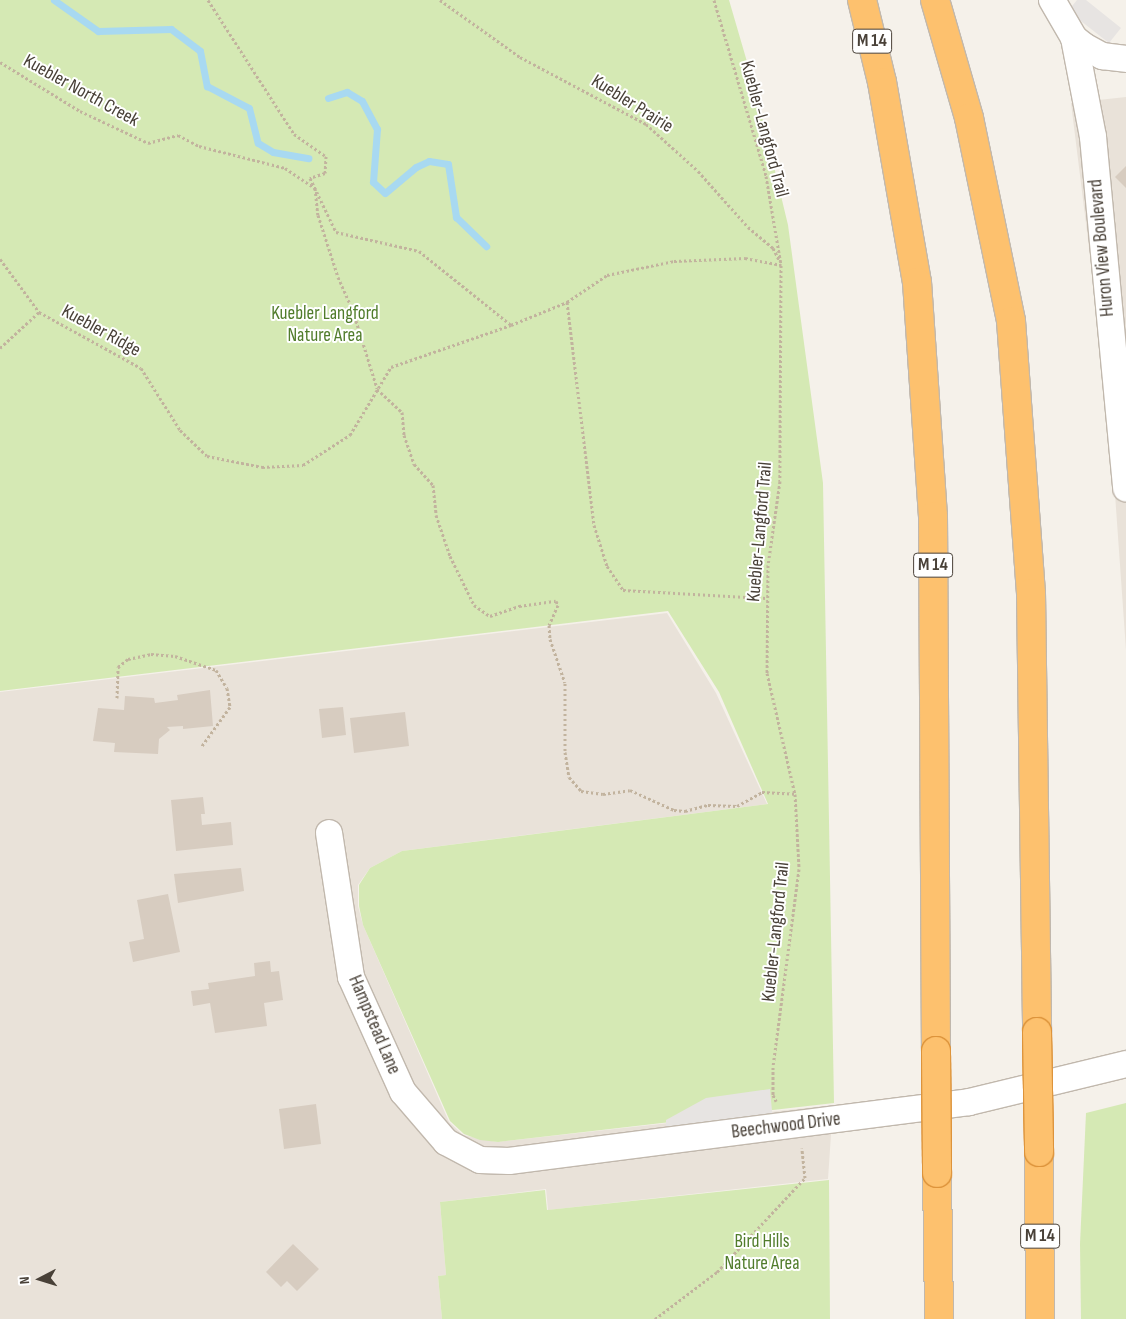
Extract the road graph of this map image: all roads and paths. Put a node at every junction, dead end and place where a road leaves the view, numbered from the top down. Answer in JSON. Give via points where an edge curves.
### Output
{"nodes":[{"id":1,"x":208,"y":0,"type":"edge"},
{"id":2,"x":440,"y":0,"type":"edge"},
{"id":3,"x":714,"y":0,"type":"edge"},
{"id":4,"x":862,"y":0,"type":"edge"},
{"id":5,"x":935,"y":0,"type":"edge"},
{"id":6,"x":1052,"y":0,"type":"edge"},
{"id":7,"x":1074,"y":38,"type":"junction"},
{"id":8,"x":1126,"y":59,"type":"edge"},
{"id":9,"x":0,"y":62,"type":"edge"},
{"id":10,"x":315,"y":188,"type":"junction"},
{"id":11,"x":0,"y":259,"type":"edge"},
{"id":12,"x":781,"y":265,"type":"junction"},
{"id":13,"x":567,"y":302,"type":"junction"},
{"id":14,"x":39,"y":312,"type":"junction"},
{"id":15,"x":511,"y":325,"type":"junction"},
{"id":16,"x":0,"y":348,"type":"edge"},
{"id":17,"x":377,"y":389,"type":"junction"},
{"id":18,"x":1126,"y":488,"type":"edge"},
{"id":19,"x":767,"y":598,"type":"junction"},
{"id":20,"x":117,"y":698,"type":"dead end"},
{"id":21,"x":202,"y":746,"type":"dead end"},
{"id":22,"x":795,"y":794,"type":"junction"},
{"id":23,"x":329,"y":833,"type":"dead end"},
{"id":24,"x":1126,"y":1064,"type":"edge"},
{"id":25,"x":790,"y":1125,"type":"junction"},
{"id":26,"x":446,"y":1142,"type":"joint"},
{"id":27,"x":654,"y":1319,"type":"edge"},
{"id":28,"x":939,"y":1319,"type":"edge"},
{"id":29,"x":1040,"y":1319,"type":"edge"}],
"edges":[{"from":1,"to":10,"type":"path","via":[[294,134],[326,156],[325,173],[310,178]]},
{"from":2,"to":12,"type":"path","name":"Kuebler Prairie","via":[[520,57],[646,124],[672,145],[748,227],[773,248]]},
{"from":3,"to":12,"type":"path","name":"Kuebler-Langford Trail","via":[[766,176]]},
{"from":4,"to":28,"type":"highway","number":"M 14","bridge":true,"via":[[882,82],[918,301],[933,516]]},
{"from":5,"to":29,"type":"highway","number":"M 14","bridge":true,"via":[[969,118],[1011,321],[1031,593]]},
{"from":6,"to":7,"type":"street","name":"Huron View Boulevard"},
{"from":7,"to":8,"type":"street","name":"Huron View Boulevard","via":[[1102,56]]},
{"from":7,"to":18,"type":"street","name":"Huron View Boulevard","via":[[1093,137]]},
{"from":9,"to":10,"type":"path","name":"Kuebler North Creek","via":[[80,111],[148,143],[178,135],[199,146],[285,168]]},
{"from":10,"to":15,"type":"path","via":[[336,232],[419,251]]},
{"from":10,"to":17,"type":"path","via":[[318,215]]},
{"from":11,"to":14,"type":"path","name":"Kuebler Ridge"},
{"from":12,"to":13,"type":"path","name":"Kuebler Ridge","via":[[745,258],[674,261],[607,275]]},
{"from":12,"to":19,"type":"path","name":"Kuebler-Langford Trail","via":[[780,481],[768,565]]},
{"from":13,"to":15,"type":"path","name":"Kuebler Ridge"},
{"from":13,"to":19,"type":"path","via":[[594,525],[607,566],[623,590]]},
{"from":14,"to":16,"type":"path"},
{"from":14,"to":17,"type":"path","name":"Kuebler Ridge","via":[[142,368],[180,430],[207,456],[262,467],[303,465],[350,436]]},
{"from":15,"to":17,"type":"path","name":"Kuebler Ridge","via":[[391,368]]},
{"from":17,"to":22,"type":"path","via":[[402,412],[404,435],[414,464],[434,485],[436,515],[447,548],[474,604],[490,616],[536,602],[556,601],[558,604],[551,620],[550,639],[565,683],[565,752],[569,777],[581,792],[603,794],[630,790],[674,810],[685,811],[708,805],[737,806],[762,792]]},
{"from":19,"to":22,"type":"path","name":"Kuebler-Langford Trail","via":[[767,673]]},
{"from":20,"to":21,"type":"path","via":[[118,667],[128,659],[151,654],[175,656],[216,670],[228,688],[230,707]]},
{"from":22,"to":25,"type":"path","name":"Kuebler-Langford Trail","via":[[799,869],[772,1082],[773,1095]]},
{"from":23,"to":26,"type":"street","name":"Hampstead Lane","via":[[351,977],[403,1092]]},
{"from":24,"to":25,"type":"street","name":"Beechwood Drive","via":[[968,1102]]},
{"from":25,"to":26,"type":"street","name":"Beechwood Drive","via":[[509,1161],[480,1160]]},
{"from":25,"to":27,"type":"path","name":"Kuebler-Langford Trail","via":[[801,1143],[805,1178],[717,1272]]}]}
